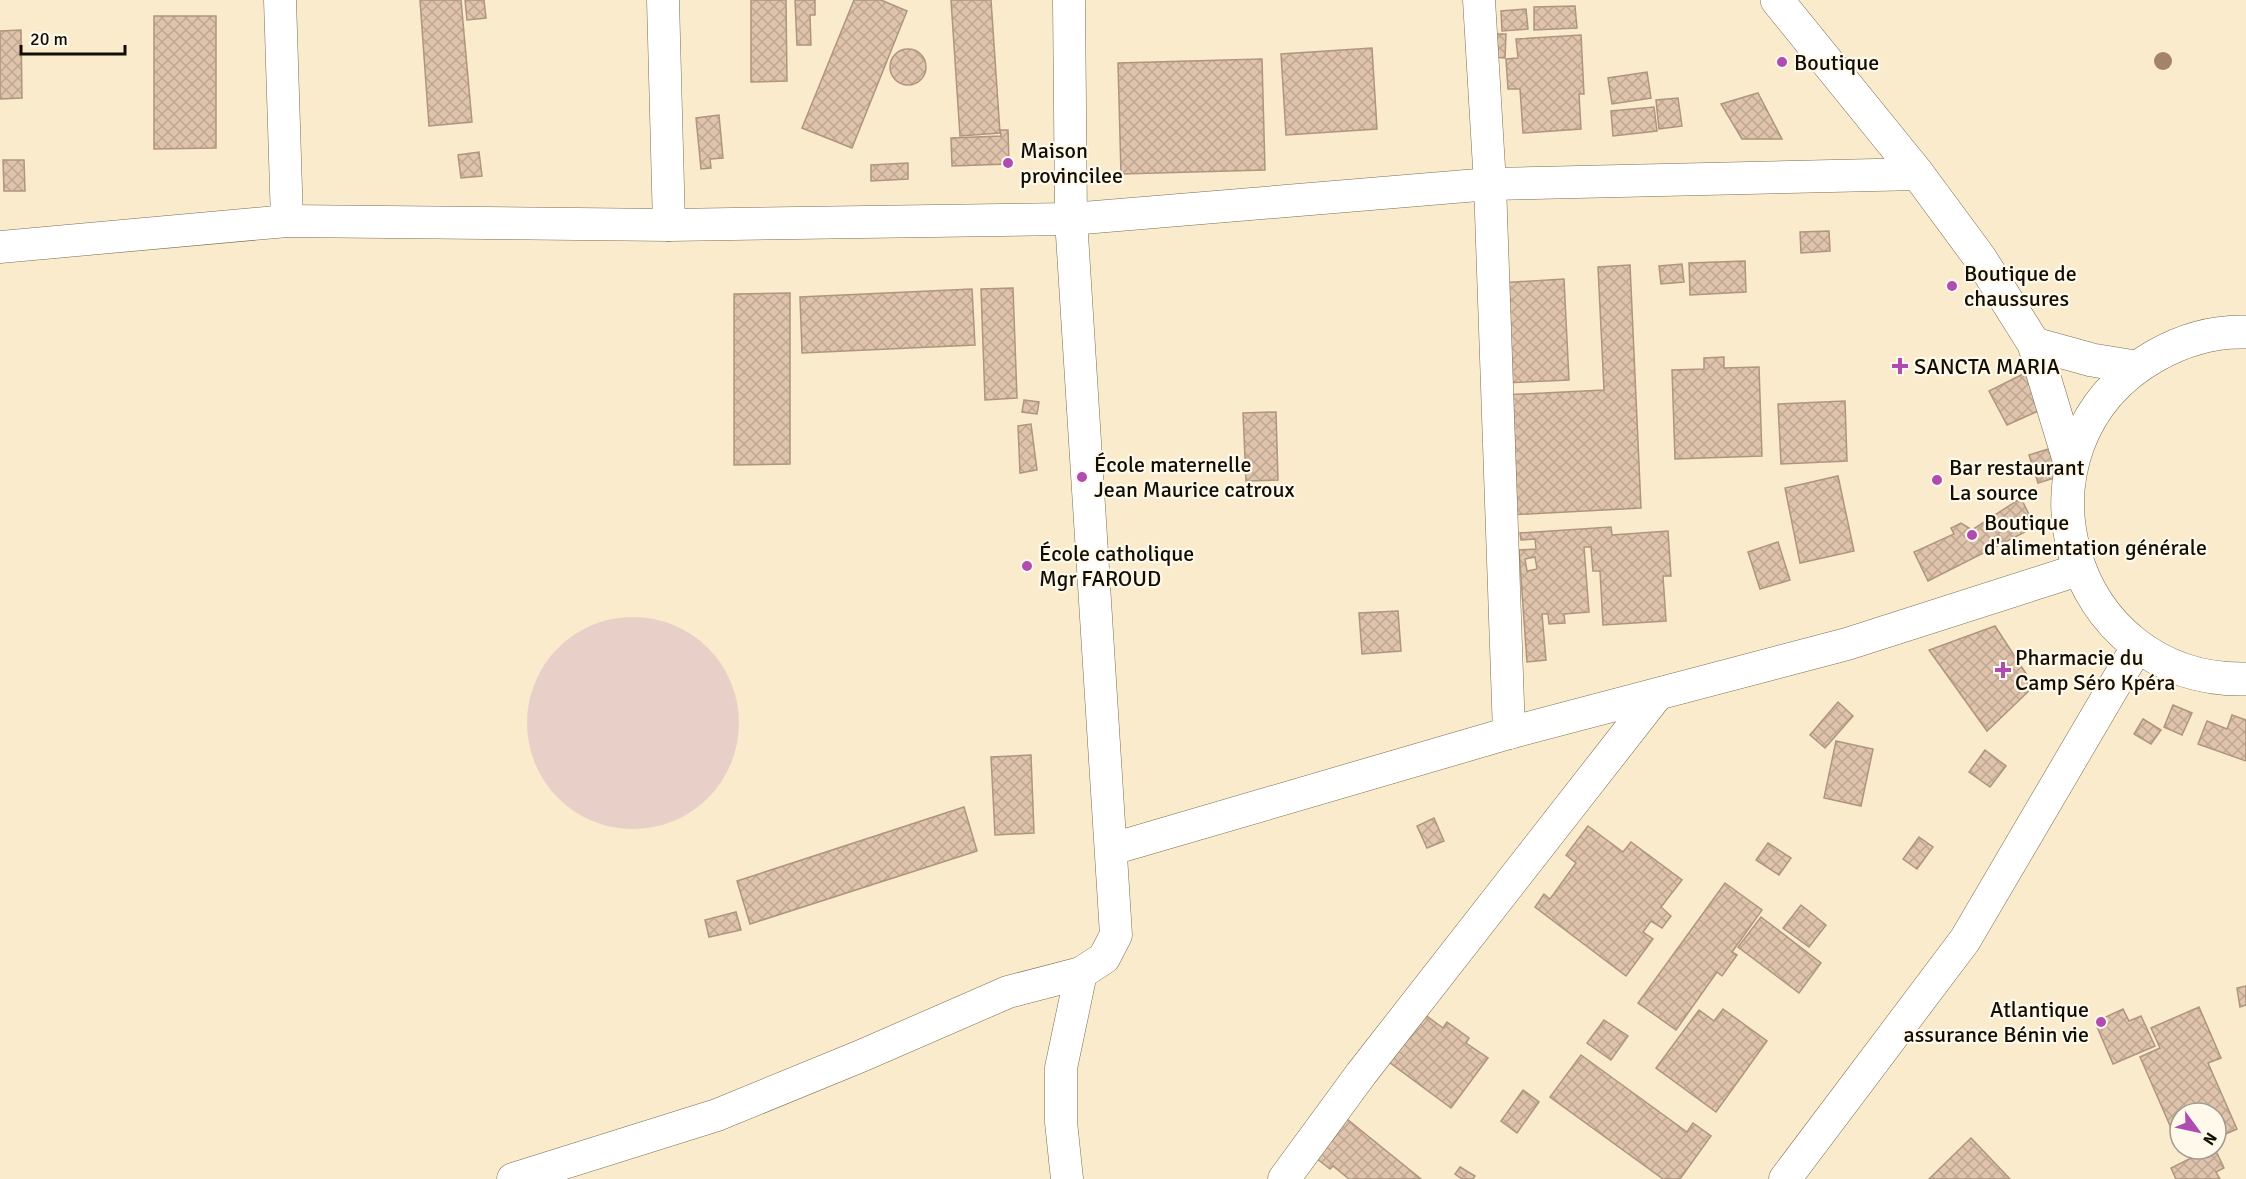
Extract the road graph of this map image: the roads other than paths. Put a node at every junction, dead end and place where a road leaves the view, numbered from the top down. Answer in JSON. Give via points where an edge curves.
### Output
{"nodes":[{"id":1,"x":280,"y":0,"type":"edge"},
{"id":2,"x":663,"y":0,"type":"edge"},
{"id":3,"x":1069,"y":0,"type":"edge"},
{"id":4,"x":1479,"y":0,"type":"edge"},
{"id":5,"x":1777,"y":0,"type":"edge"},
{"id":6,"x":1918,"y":174,"type":"junction"},
{"id":7,"x":1490,"y":184,"type":"junction"},
{"id":8,"x":1071,"y":219,"type":"junction"},
{"id":9,"x":287,"y":220,"type":"junction"},
{"id":10,"x":669,"y":225,"type":"junction"},
{"id":11,"x":0,"y":247,"type":"edge"},
{"id":12,"x":2246,"y":332,"type":"edge"},
{"id":13,"x":2034,"y":344,"type":"junction"},
{"id":14,"x":2135,"y":367,"type":"junction"},
{"id":15,"x":2071,"y":466,"type":"junction"},
{"id":16,"x":2078,"y":570,"type":"junction"},
{"id":17,"x":2137,"y":647,"type":"junction"},
{"id":18,"x":2246,"y":680,"type":"edge"},
{"id":19,"x":1657,"y":695,"type":"junction"},
{"id":20,"x":1509,"y":733,"type":"junction"},
{"id":21,"x":1112,"y":849,"type":"junction"},
{"id":22,"x":1081,"y":973,"type":"junction"},
{"id":23,"x":513,"y":1179,"type":"edge"},
{"id":24,"x":1067,"y":1179,"type":"edge"},
{"id":25,"x":1284,"y":1179,"type":"edge"},
{"id":26,"x":1786,"y":1179,"type":"edge"}],
"edges":[{"from":1,"to":9,"type":"street"},
{"from":2,"to":10,"type":"street"},
{"from":3,"to":8,"type":"street"},
{"from":4,"to":7,"type":"street"},
{"from":5,"to":6,"type":"street"},
{"from":6,"to":7,"type":"street"},
{"from":6,"to":13,"type":"street","via":[[1980,258]]},
{"from":7,"to":8,"type":"street"},
{"from":7,"to":20,"type":"street"},
{"from":8,"to":10,"type":"street"},
{"from":8,"to":21,"type":"street"},
{"from":9,"to":10,"type":"street"},
{"from":9,"to":11,"type":"street"},
{"from":12,"to":14,"type":"street","via":[[2225,331],[2178,343]]},
{"from":13,"to":14,"type":"street"},
{"from":13,"to":15,"type":"street"},
{"from":14,"to":15,"type":"street","via":[[2095,411]]},
{"from":15,"to":16,"type":"street","via":[[2067,519]]},
{"from":16,"to":17,"type":"street","via":[[2102,613]]},
{"from":16,"to":19,"type":"street","via":[[1847,644]]},
{"from":17,"to":18,"type":"street","via":[[2177,669],[2221,680]]},
{"from":17,"to":26,"type":"street","via":[[1965,940]]},
{"from":19,"to":20,"type":"street"},
{"from":19,"to":25,"type":"street","via":[[1361,1074]]},
{"from":20,"to":21,"type":"street"},
{"from":21,"to":22,"type":"street","via":[[1116,935],[1104,958]]},
{"from":22,"to":23,"type":"street","via":[[1008,992],[717,1115]]},
{"from":22,"to":24,"type":"street","via":[[1061,1068]]}]}
